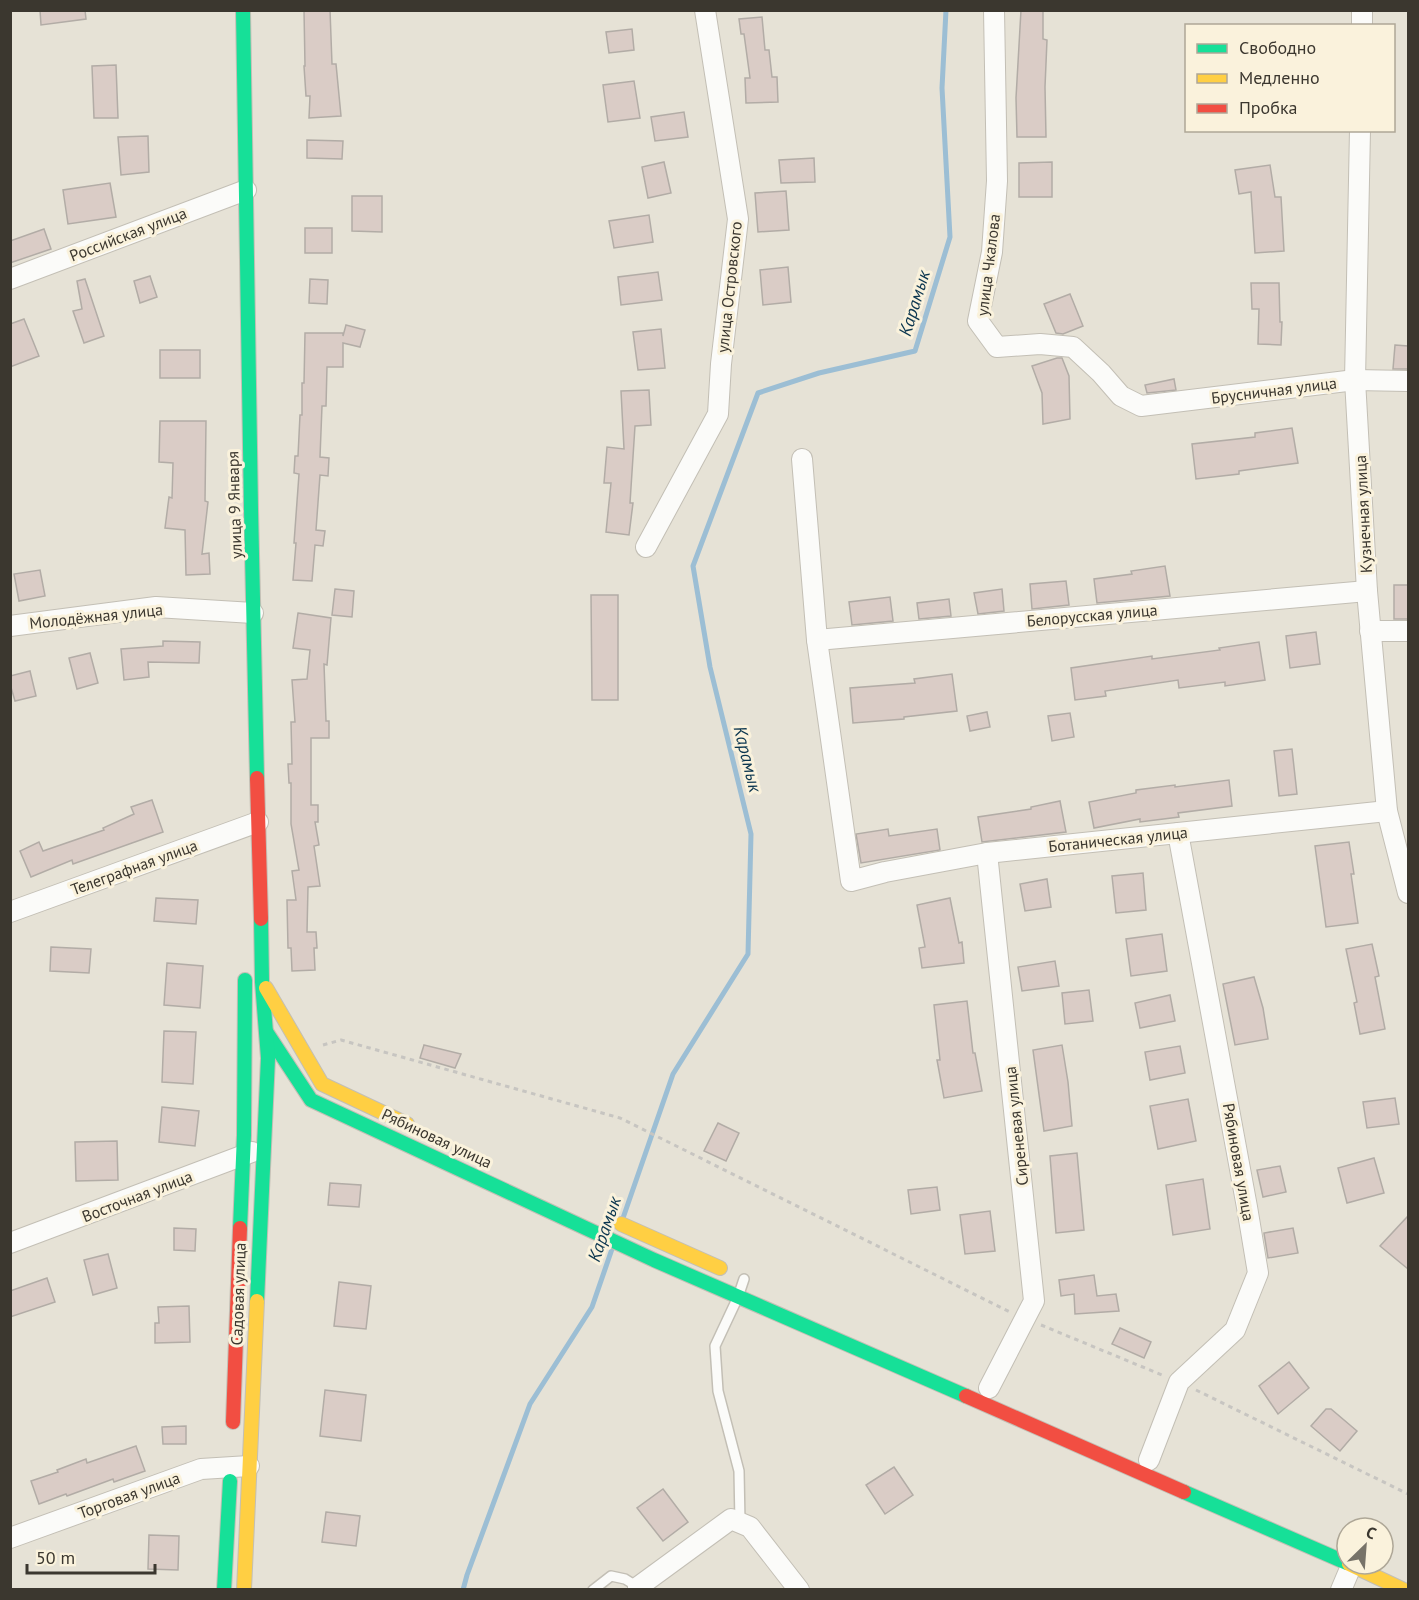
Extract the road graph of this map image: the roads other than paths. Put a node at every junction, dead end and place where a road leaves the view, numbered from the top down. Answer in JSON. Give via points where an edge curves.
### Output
{"nodes":[{"id":1,"x":243,"y":10,"type":"edge"},
{"id":2,"x":705,"y":10,"type":"edge"},
{"id":3,"x":994,"y":10,"type":"edge"},
{"id":4,"x":1360,"y":132,"type":"edge"},
{"id":5,"x":234,"y":194,"type":"junction"},
{"id":6,"x":10,"y":279,"type":"edge"},
{"id":7,"x":1355,"y":380,"type":"junction"},
{"id":8,"x":1408,"y":381,"type":"edge"},
{"id":9,"x":1141,"y":406,"type":"joint"},
{"id":10,"x":802,"y":459,"type":"dead end"},
{"id":11,"x":646,"y":547,"type":"dead end"},
{"id":12,"x":1367,"y":591,"type":"junction"},
{"id":13,"x":241,"y":612,"type":"junction"},
{"id":14,"x":10,"y":626,"type":"edge"},
{"id":15,"x":1370,"y":631,"type":"junction"},
{"id":16,"x":1408,"y":631,"type":"edge"},
{"id":17,"x":817,"y":640,"type":"junction"},
{"id":18,"x":1387,"y":811,"type":"junction"},
{"id":19,"x":246,"y":826,"type":"junction"},
{"id":20,"x":1178,"y":833,"type":"junction"},
{"id":21,"x":1402,"y":841,"type":"edge"},
{"id":22,"x":987,"y":853,"type":"junction"},
{"id":23,"x":1408,"y":893,"type":"edge"},
{"id":24,"x":10,"y":912,"type":"edge"},
{"id":25,"x":245,"y":964,"type":"dead end"},
{"id":26,"x":262,"y":982,"type":"junction"},
{"id":27,"x":246,"y":998,"type":"junction"},
{"id":28,"x":265,"y":1030,"type":"junction"},
{"id":29,"x":416,"y":1129,"type":"dead end"},
{"id":30,"x":264,"y":1148,"type":"junction"},
{"id":31,"x":243,"y":1156,"type":"junction"},
{"id":32,"x":605,"y":1217,"type":"dead end"},
{"id":33,"x":10,"y":1243,"type":"edge"},
{"id":34,"x":749,"y":1281,"type":"joint"},
{"id":35,"x":738,"y":1297,"type":"junction"},
{"id":36,"x":989,"y":1388,"type":"dead end"},
{"id":37,"x":232,"y":1432,"type":"dead end"},
{"id":38,"x":1149,"y":1460,"type":"dead end"},
{"id":39,"x":237,"y":1463,"type":"junction"},
{"id":40,"x":736,"y":1521,"type":"junction"},
{"id":41,"x":10,"y":1538,"type":"edge"},
{"id":42,"x":1335,"y":1557,"type":"edge"},
{"id":43,"x":1375,"y":1576,"type":"edge"},
{"id":44,"x":638,"y":1587,"type":"joint"},
{"id":45,"x":224,"y":1590,"type":"edge"},
{"id":46,"x":244,"y":1590,"type":"edge"},
{"id":47,"x":593,"y":1590,"type":"edge"},
{"id":48,"x":799,"y":1590,"type":"edge"},
{"id":49,"x":1404,"y":1590,"type":"edge"}],
"edges":[{"from":1,"to":5,"type":"main road","name":"улица 9 Января"},
{"from":2,"to":11,"type":"street","name":"улица Островского","via":[[738,219],[718,414]]},
{"from":3,"to":9,"type":"street","name":"улица Чкалова","via":[[998,181],[992,252],[978,321],[997,347],[1073,347],[1121,396]]},
{"from":4,"to":7,"type":"street","name":"Кузнечная улица"},
{"from":5,"to":6,"type":"street","name":"Российская улица"},
{"from":5,"to":13,"type":"main road","name":"улица 9 Января"},
{"from":7,"to":8,"type":"street","name":"Брусничная улица"},
{"from":7,"to":9,"type":"street","name":"Брусничная улица"},
{"from":7,"to":12,"type":"street","name":"Кузнечная улица"},
{"from":10,"to":17,"type":"street"},
{"from":12,"to":15,"type":"street","name":"Кузнечная улица"},
{"from":12,"to":17,"type":"street","name":"Белорусская улица"},
{"from":13,"to":14,"type":"street","name":"Молодёжная улица","via":[[156,607]]},
{"from":13,"to":19,"type":"main road","name":"улица 9 Января"},
{"from":15,"to":16,"type":"street"},
{"from":15,"to":18,"type":"street","name":"Кузнечная улица"},
{"from":17,"to":22,"type":"street","name":"Ботаническая улица","via":[[851,881]]},
{"from":18,"to":20,"type":"street","name":"Ботаническая улица"},
{"from":18,"to":21,"type":"street","name":"Кузнечная улица"},
{"from":19,"to":24,"type":"street","name":"Телеграфная улица"},
{"from":19,"to":26,"type":"main road","name":"улица 9 Января"},
{"from":20,"to":22,"type":"street","name":"Ботаническая улица"},
{"from":20,"to":38,"type":"street","name":"Рябиновая улица","via":[[1258,1272],[1235,1330],[1179,1382]]},
{"from":21,"to":23,"type":"street","name":"Кузнечная улица"},
{"from":22,"to":36,"type":"street","name":"Сиреневая улица","via":[[1034,1301]]},
{"from":25,"to":27,"type":"main road"},
{"from":26,"to":28,"type":"main road","name":"улица 9 Января"},
{"from":26,"to":29,"type":"main road","name":"Рябиновая улица","via":[[322,1084]]},
{"from":27,"to":28,"type":"main road"},
{"from":27,"to":31,"type":"main road","name":"Садовая улица"},
{"from":28,"to":30,"type":"main road","name":"Садовая улица","via":[[268,1058]]},
{"from":28,"to":35,"type":"main road","via":[[311,1100]]},
{"from":30,"to":31,"type":"street","name":"Восточная улица"},
{"from":30,"to":39,"type":"main road","name":"Садовая улица"},
{"from":31,"to":33,"type":"street","name":"Восточная улица"},
{"from":31,"to":37,"type":"main road","name":"Садовая улица"},
{"from":32,"to":34,"type":"main road"},
{"from":34,"to":35,"type":"lane"},
{"from":35,"to":40,"type":"lane","via":[[715,1346],[718,1390],[739,1471]]},
{"from":35,"to":42,"type":"main road"},
{"from":39,"to":41,"type":"street","name":"Торговая улица","via":[[201,1469]]},
{"from":39,"to":45,"type":"main road","name":"Садовая улица"},
{"from":39,"to":46,"type":"main road","name":"Садовая улица"},
{"from":40,"to":44,"type":"street"},
{"from":40,"to":48,"type":"street","via":[[750,1527]]},
{"from":43,"to":49,"type":"main road"},
{"from":44,"to":47,"type":"lane","via":[[611,1576]]}]}
